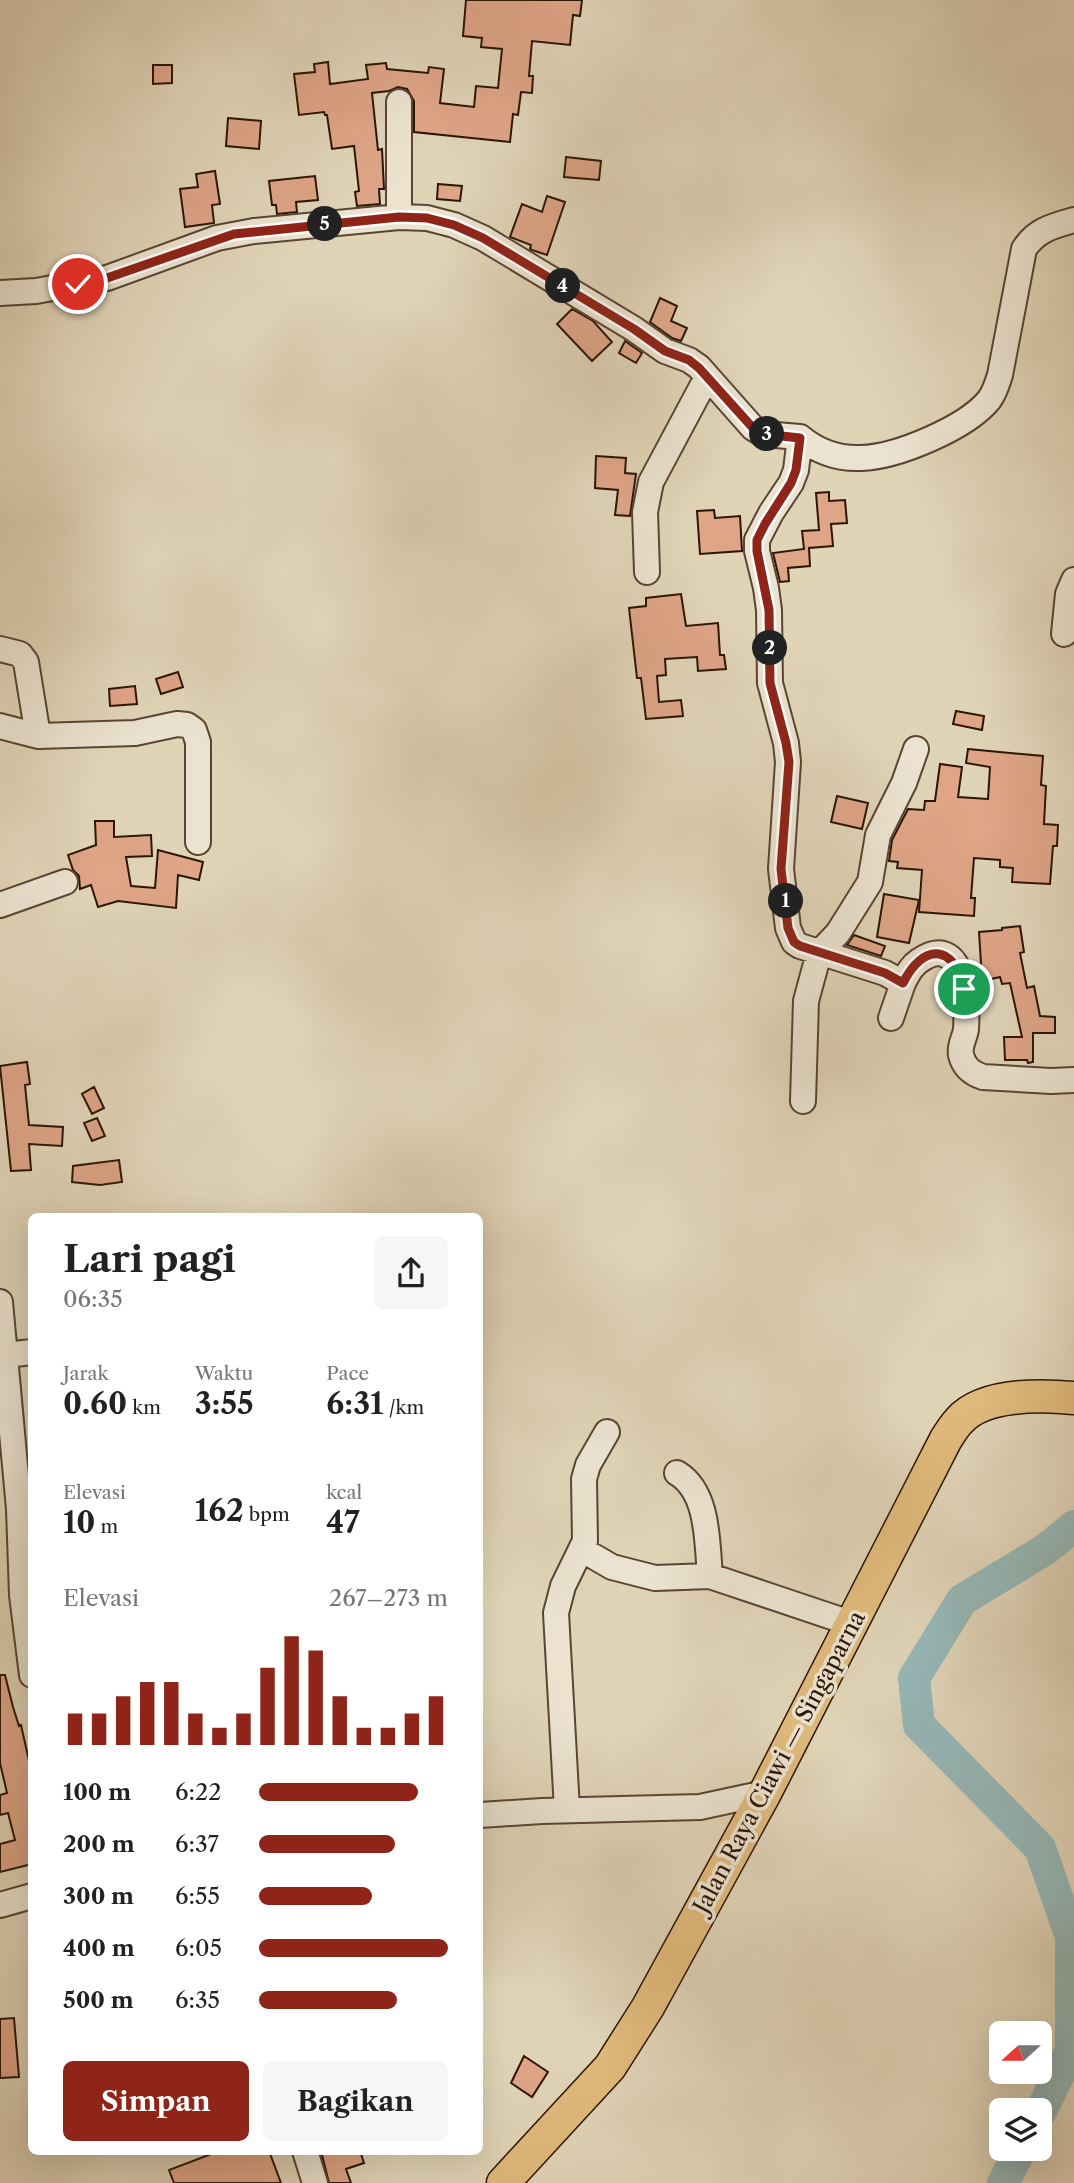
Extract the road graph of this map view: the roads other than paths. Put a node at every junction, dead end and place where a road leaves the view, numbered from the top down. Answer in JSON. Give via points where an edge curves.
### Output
{"nodes":[{"id":1,"x":399,"y":102,"type":"dead end"},
{"id":2,"x":399,"y":217,"type":"junction"},
{"id":3,"x":1074,"y":220,"type":"edge"},
{"id":4,"x":0,"y":293,"type":"edge"},
{"id":5,"x":707,"y":377,"type":"junction"},
{"id":6,"x":800,"y":438,"type":"junction"},
{"id":7,"x":647,"y":572,"type":"dead end"},
{"id":8,"x":1072,"y":588,"type":"edge"},
{"id":9,"x":1064,"y":634,"type":"dead end"},
{"id":10,"x":0,"y":649,"type":"edge"},
{"id":11,"x":0,"y":726,"type":"edge"},
{"id":12,"x":38,"y":736,"type":"junction"},
{"id":13,"x":916,"y":749,"type":"dead end"},
{"id":14,"x":198,"y":842,"type":"dead end"},
{"id":15,"x":65,"y":882,"type":"dead end"},
{"id":16,"x":0,"y":905,"type":"edge"},
{"id":17,"x":819,"y":953,"type":"junction"},
{"id":18,"x":903,"y":983,"type":"junction"},
{"id":19,"x":891,"y":1018,"type":"dead end"},
{"id":20,"x":1074,"y":1080,"type":"edge"},
{"id":21,"x":803,"y":1101,"type":"dead end"},
{"id":22,"x":0,"y":1301,"type":"edge"},
{"id":23,"x":28,"y":1352,"type":"edge"},
{"id":24,"x":6,"y":1355,"type":"junction"},
{"id":25,"x":1074,"y":1398,"type":"edge"},
{"id":26,"x":607,"y":1432,"type":"dead end"},
{"id":27,"x":677,"y":1473,"type":"dead end"},
{"id":28,"x":581,"y":1549,"type":"junction"},
{"id":29,"x":710,"y":1576,"type":"junction"},
{"id":30,"x":853,"y":1625,"type":"junction"},
{"id":31,"x":28,"y":1643,"type":"edge"},
{"id":32,"x":765,"y":1793,"type":"junction"},
{"id":33,"x":567,"y":1810,"type":"junction"},
{"id":34,"x":483,"y":1815,"type":"edge"},
{"id":35,"x":28,"y":1897,"type":"edge"},
{"id":36,"x":0,"y":1905,"type":"edge"},
{"id":37,"x":306,"y":2155,"type":"edge"},
{"id":38,"x":315,"y":2183,"type":"edge"},
{"id":39,"x":503,"y":2183,"type":"edge"}],
"edges":[{"from":1,"to":2,"type":"street"},
{"from":2,"to":4,"type":"street","via":[[234,234],[107,278]]},
{"from":2,"to":5,"type":"street","via":[[427,218],[483,238],[665,351],[689,360]]},
{"from":3,"to":6,"type":"street","via":[[1039,232],[1024,249],[1000,375],[996,389],[981,408],[927,439],[872,457],[825,453]]},
{"from":5,"to":6,"type":"street","via":[[753,428],[763,434]]},
{"from":5,"to":7,"type":"street","via":[[651,482],[645,512]]},
{"from":6,"to":17,"type":"street","via":[[796,470],[757,540],[757,551],[769,610],[770,683],[789,762],[781,869],[788,928],[794,942]]},
{"from":8,"to":9,"type":"street"},
{"from":10,"to":12,"type":"street","via":[[20,653],[26,662]]},
{"from":11,"to":12,"type":"street"},
{"from":12,"to":14,"type":"street","via":[[135,733],[187,725],[198,742]]},
{"from":13,"to":17,"type":"street","via":[[878,835],[870,883],[838,933]]},
{"from":15,"to":16,"type":"street"},
{"from":17,"to":18,"type":"street"},
{"from":17,"to":21,"type":"street","via":[[806,1001]]},
{"from":18,"to":19,"type":"street"},
{"from":18,"to":20,"type":"street","via":[[911,966],[922,958],[947,955],[961,975],[965,996],[966,1031],[961,1048],[966,1068],[982,1077]]},
{"from":22,"to":24,"type":"street"},
{"from":23,"to":24,"type":"street"},
{"from":24,"to":31,"type":"street"},
{"from":25,"to":30,"type":"main road","name":"Jalan Raya Ciawi — Singaparna","via":[[1002,1399],[960,1419]]},
{"from":26,"to":28,"type":"street","via":[[584,1479],[586,1532]]},
{"from":27,"to":29,"type":"street","via":[[692,1486],[704,1516]]},
{"from":28,"to":29,"type":"street","via":[[612,1567],[655,1578]]},
{"from":28,"to":33,"type":"street","via":[[564,1586],[556,1622]]},
{"from":29,"to":30,"type":"street"},
{"from":30,"to":32,"type":"main road","name":"Jalan Raya Ciawi — Singaparna"},
{"from":32,"to":33,"type":"street","via":[[700,1807]]},
{"from":32,"to":39,"type":"main road","name":"Jalan Raya Ciawi — Singaparna","via":[[648,2007],[610,2067]]},
{"from":33,"to":34,"type":"street"},
{"from":35,"to":36,"type":"street"},
{"from":37,"to":38,"type":"street"}]}
